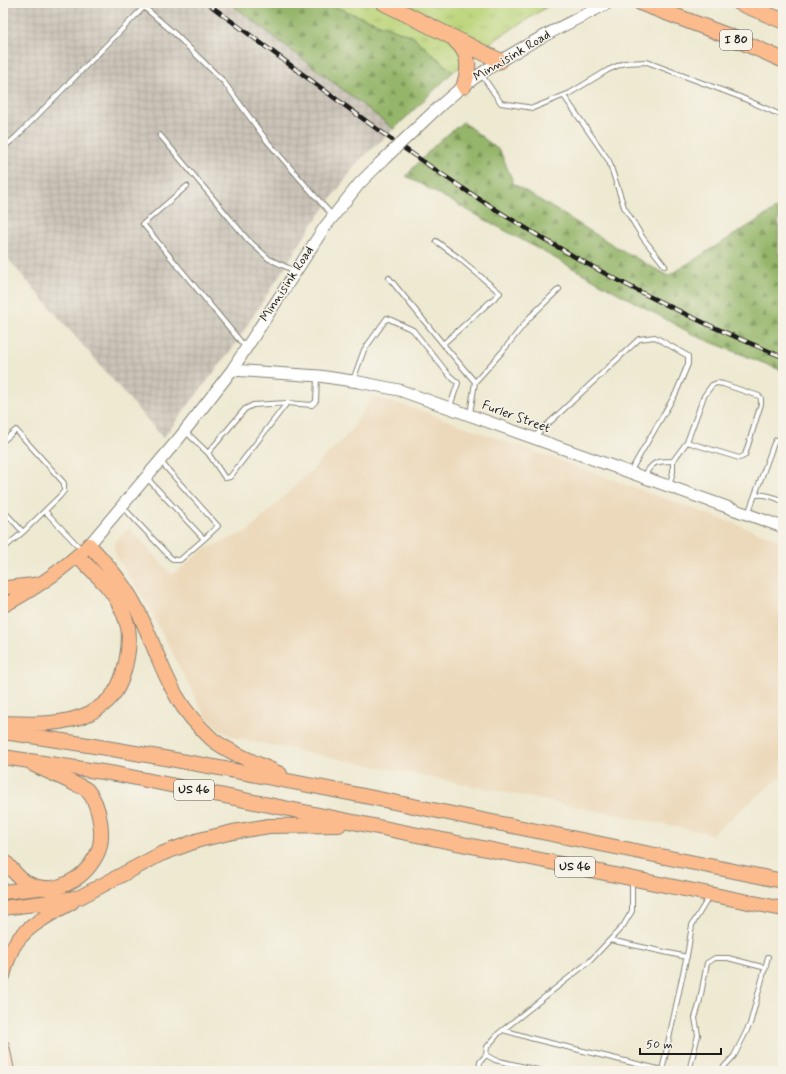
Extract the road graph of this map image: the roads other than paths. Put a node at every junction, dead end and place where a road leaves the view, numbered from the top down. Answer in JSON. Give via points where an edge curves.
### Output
{"nodes":[{"id":1,"x":130,"y":3,"type":"edge"},
{"id":2,"x":384,"y":3,"type":"edge"},
{"id":3,"x":608,"y":3,"type":"edge"},
{"id":4,"x":641,"y":3,"type":"edge"},
{"id":5,"x":740,"y":3,"type":"edge"},
{"id":6,"x":144,"y":7,"type":"junction"},
{"id":7,"x":783,"y":21,"type":"edge"},
{"id":8,"x":446,"y":34,"type":"junction"},
{"id":9,"x":783,"y":60,"type":"edge"},
{"id":10,"x":500,"y":61,"type":"junction"},
{"id":11,"x":481,"y":74,"type":"junction"},
{"id":12,"x":464,"y":86,"type":"junction"},
{"id":13,"x":564,"y":96,"type":"junction"},
{"id":14,"x":783,"y":116,"type":"edge"},
{"id":15,"x":160,"y":135,"type":"dead end"},
{"id":16,"x":3,"y":148,"type":"edge"},
{"id":17,"x":187,"y":186,"type":"dead end"},
{"id":18,"x":333,"y":216,"type":"junction"},
{"id":19,"x":436,"y":241,"type":"dead end"},
{"id":20,"x":665,"y":266,"type":"dead end"},
{"id":21,"x":296,"y":271,"type":"junction"},
{"id":22,"x":389,"y":278,"type":"dead end"},
{"id":23,"x":559,"y":289,"type":"dead end"},
{"id":24,"x":443,"y":344,"type":"junction"},
{"id":25,"x":246,"y":348,"type":"junction"},
{"id":26,"x":232,"y":370,"type":"junction"},
{"id":27,"x":317,"y":376,"type":"junction"},
{"id":28,"x":353,"y":381,"type":"junction"},
{"id":29,"x":475,"y":382,"type":"junction"},
{"id":30,"x":287,"y":403,"type":"junction"},
{"id":31,"x":449,"y":408,"type":"junction"},
{"id":32,"x":470,"y":415,"type":"junction"},
{"id":33,"x":185,"y":431,"type":"junction"},
{"id":34,"x":533,"y":438,"type":"junction"},
{"id":35,"x":783,"y":438,"type":"edge"},
{"id":36,"x":3,"y":441,"type":"edge"},
{"id":37,"x":687,"y":442,"type":"junction"},
{"id":38,"x":208,"y":453,"type":"junction"},
{"id":39,"x":160,"y":461,"type":"junction"},
{"id":40,"x":673,"y":461,"type":"junction"},
{"id":41,"x":630,"y":472,"type":"junction"},
{"id":42,"x":146,"y":477,"type":"junction"},
{"id":43,"x":644,"y":478,"type":"junction"},
{"id":44,"x":669,"y":486,"type":"junction"},
{"id":45,"x":755,"y":495,"type":"junction"},
{"id":46,"x":783,"y":502,"type":"edge"},
{"id":47,"x":121,"y":506,"type":"junction"},
{"id":48,"x":3,"y":510,"type":"edge"},
{"id":49,"x":45,"y":511,"type":"junction"},
{"id":50,"x":8,"y":515,"type":"junction"},
{"id":51,"x":748,"y":515,"type":"junction"},
{"id":52,"x":3,"y":519,"type":"edge"},
{"id":53,"x":783,"y":527,"type":"edge"},
{"id":54,"x":22,"y":532,"type":"junction"},
{"id":55,"x":204,"y":539,"type":"junction"},
{"id":56,"x":3,"y":549,"type":"edge"},
{"id":57,"x":83,"y":551,"type":"junction"},
{"id":58,"x":39,"y":584,"type":"junction"},
{"id":59,"x":3,"y":588,"type":"edge"},
{"id":60,"x":3,"y":606,"type":"edge"},
{"id":61,"x":3,"y":723,"type":"edge"},
{"id":62,"x":3,"y":732,"type":"edge"},
{"id":63,"x":3,"y":757,"type":"edge"},
{"id":64,"x":21,"y":760,"type":"junction"},
{"id":65,"x":298,"y":783,"type":"junction"},
{"id":66,"x":366,"y":825,"type":"junction"},
{"id":67,"x":3,"y":860,"type":"edge"},
{"id":68,"x":632,"y":879,"type":"junction"},
{"id":69,"x":783,"y":880,"type":"edge"},
{"id":70,"x":42,"y":888,"type":"junction"},
{"id":71,"x":3,"y":892,"type":"edge"},
{"id":72,"x":710,"y":894,"type":"junction"},
{"id":73,"x":80,"y":897,"type":"junction"},
{"id":74,"x":3,"y":908,"type":"edge"},
{"id":75,"x":783,"y":909,"type":"edge"},
{"id":76,"x":610,"y":940,"type":"junction"},
{"id":77,"x":687,"y":957,"type":"junction"},
{"id":78,"x":768,"y":957,"type":"dead end"},
{"id":79,"x":766,"y":968,"type":"junction"},
{"id":80,"x":3,"y":976,"type":"edge"},
{"id":81,"x":503,"y":1030,"type":"junction"},
{"id":82,"x":3,"y":1046,"type":"edge"},
{"id":83,"x":486,"y":1055,"type":"junction"},
{"id":84,"x":6,"y":1066,"type":"edge"},
{"id":85,"x":662,"y":1070,"type":"edge"},
{"id":86,"x":479,"y":1071,"type":"edge"},
{"id":87,"x":542,"y":1071,"type":"edge"},
{"id":88,"x":689,"y":1071,"type":"edge"},
{"id":89,"x":720,"y":1071,"type":"edge"}],
"edges":[{"from":1,"to":6,"type":"lane"},
{"from":2,"to":8,"type":"highway"},
{"from":3,"to":10,"type":"street","name":"Minnisink Road","via":[[542,36]]},
{"from":4,"to":9,"type":"highway","number":"I 80"},
{"from":5,"to":7,"type":"highway"},
{"from":6,"to":16,"type":"lane"},
{"from":6,"to":18,"type":"lane","via":[[224,82],[267,141]]},
{"from":8,"to":10,"type":"highway"},
{"from":8,"to":12,"type":"highway","via":[[456,40],[466,52],[468,68]]},
{"from":10,"to":11,"type":"street","name":"Minnisink Road"},
{"from":11,"to":12,"type":"street","name":"Minnisink Road"},
{"from":11,"to":13,"type":"lane","via":[[501,103],[533,108]]},
{"from":12,"to":18,"type":"street","name":"Minnisink Road","bridge":true,"via":[[380,163]]},
{"from":13,"to":14,"type":"lane","via":[[624,63],[647,62]]},
{"from":13,"to":20,"type":"lane","via":[[609,161],[624,207],[643,238]]},
{"from":15,"to":21,"type":"lane","via":[[248,240],[269,259]]},
{"from":17,"to":25,"type":"lane","via":[[143,224]]},
{"from":18,"to":21,"type":"street","name":"Minnisink Road"},
{"from":19,"to":24,"type":"lane","via":[[500,293]]},
{"from":21,"to":25,"type":"street","name":"Minnisink Road"},
{"from":22,"to":24,"type":"lane"},
{"from":23,"to":29,"type":"lane","via":[[530,317]]},
{"from":24,"to":29,"type":"lane"},
{"from":25,"to":26,"type":"street","name":"Minnisink Road"},
{"from":26,"to":27,"type":"street","name":"Furler Street"},
{"from":26,"to":33,"type":"street","name":"Minnisink Road"},
{"from":27,"to":28,"type":"street","name":"Furler Street"},
{"from":27,"to":30,"type":"lane","via":[[316,401],[312,405]]},
{"from":28,"to":31,"type":"street","name":"Furler Street","via":[[399,390]]},
{"from":28,"to":31,"type":"lane","via":[[364,350],[387,318],[413,330],[458,383]]},
{"from":29,"to":32,"type":"lane"},
{"from":30,"to":38,"type":"lane","via":[[252,405],[245,409]]},
{"from":30,"to":38,"type":"lane","via":[[230,478],[225,478]]},
{"from":31,"to":32,"type":"street","name":"Furler Street"},
{"from":32,"to":34,"type":"street","name":"Furler Street"},
{"from":33,"to":38,"type":"lane"},
{"from":33,"to":39,"type":"street","name":"Minnisink Road"},
{"from":34,"to":41,"type":"street","name":"Furler Street"},
{"from":34,"to":41,"type":"lane","via":[[639,339],[655,337],[688,356],[688,364],[676,394]]},
{"from":35,"to":45,"type":"lane","via":[[774,443]]},
{"from":36,"to":49,"type":"lane","via":[[16,430],[64,483],[64,491]]},
{"from":37,"to":37,"type":"lane","via":[[704,396],[712,385],[724,384],[761,398],[745,455],[742,457]]},
{"from":37,"to":40,"type":"lane"},
{"from":39,"to":42,"type":"street","name":"Minnisink Road"},
{"from":39,"to":55,"type":"lane","via":[[218,526]]},
{"from":40,"to":43,"type":"lane","via":[[659,461],[649,466]]},
{"from":40,"to":44,"type":"lane"},
{"from":41,"to":43,"type":"street","name":"Furler Street"},
{"from":42,"to":47,"type":"street","name":"Minnisink Road"},
{"from":42,"to":55,"type":"lane"},
{"from":43,"to":44,"type":"street","name":"Furler Street"},
{"from":44,"to":51,"type":"street","name":"Furler Street"},
{"from":45,"to":46,"type":"lane","via":[[763,494]]},
{"from":45,"to":51,"type":"lane"},
{"from":47,"to":55,"type":"lane","via":[[175,560],[180,560]]},
{"from":47,"to":57,"type":"street","name":"Minnisink Road"},
{"from":48,"to":50,"type":"lane"},
{"from":49,"to":54,"type":"lane"},
{"from":49,"to":57,"type":"lane"},
{"from":50,"to":52,"type":"lane"},
{"from":50,"to":54,"type":"lane"},
{"from":51,"to":53,"type":"street","name":"Furler Street"},
{"from":54,"to":56,"type":"lane"},
{"from":57,"to":58,"type":"main road","name":"Minnisink Road"},
{"from":57,"to":61,"type":"highway","via":[[119,604],[128,627],[126,662],[122,678],[106,702],[90,713],[69,720],[38,724]]},
{"from":57,"to":65,"type":"highway","via":[[110,568],[130,596],[177,697],[189,715],[214,740]]},
{"from":58,"to":59,"type":"main road"},
{"from":58,"to":60,"type":"main road","name":"Minnisink Road"},
{"from":62,"to":65,"type":"highway","number":"US 46","via":[[121,750]]},
{"from":63,"to":64,"type":"highway","number":"US 46"},
{"from":64,"to":66,"type":"highway","number":"US 46","via":[[116,774]]},
{"from":64,"to":70,"type":"highway","via":[[86,789],[96,805],[100,822],[99,850],[85,871],[64,886]]},
{"from":65,"to":69,"type":"highway","number":"US 46"},
{"from":66,"to":68,"type":"highway","number":"US 46"},
{"from":66,"to":73,"type":"highway","via":[[269,826],[199,840],[161,854]]},
{"from":67,"to":70,"type":"highway","via":[[21,879]]},
{"from":68,"to":72,"type":"highway","number":"US 46"},
{"from":68,"to":76,"type":"lane","via":[[632,911]]},
{"from":70,"to":71,"type":"highway"},
{"from":72,"to":75,"type":"highway","number":"US 46"},
{"from":72,"to":77,"type":"lane","via":[[692,924]]},
{"from":73,"to":74,"type":"highway"},
{"from":73,"to":80,"type":"highway","via":[[33,926],[20,938],[12,949]]},
{"from":76,"to":77,"type":"lane"},
{"from":76,"to":81,"type":"lane","via":[[590,961]]},
{"from":77,"to":85,"type":"lane"},
{"from":78,"to":79,"type":"lane"},
{"from":79,"to":88,"type":"lane","via":[[728,958],[715,958],[707,964],[695,1018],[698,1035]]},
{"from":79,"to":89,"type":"lane","via":[[750,1024],[734,1056]]},
{"from":81,"to":83,"type":"lane","via":[[487,1047]]},
{"from":81,"to":85,"type":"lane"},
{"from":82,"to":84,"type":"main road"},
{"from":83,"to":86,"type":"lane","via":[[480,1062]]},
{"from":83,"to":87,"type":"lane","via":[[495,1060]]}]}
